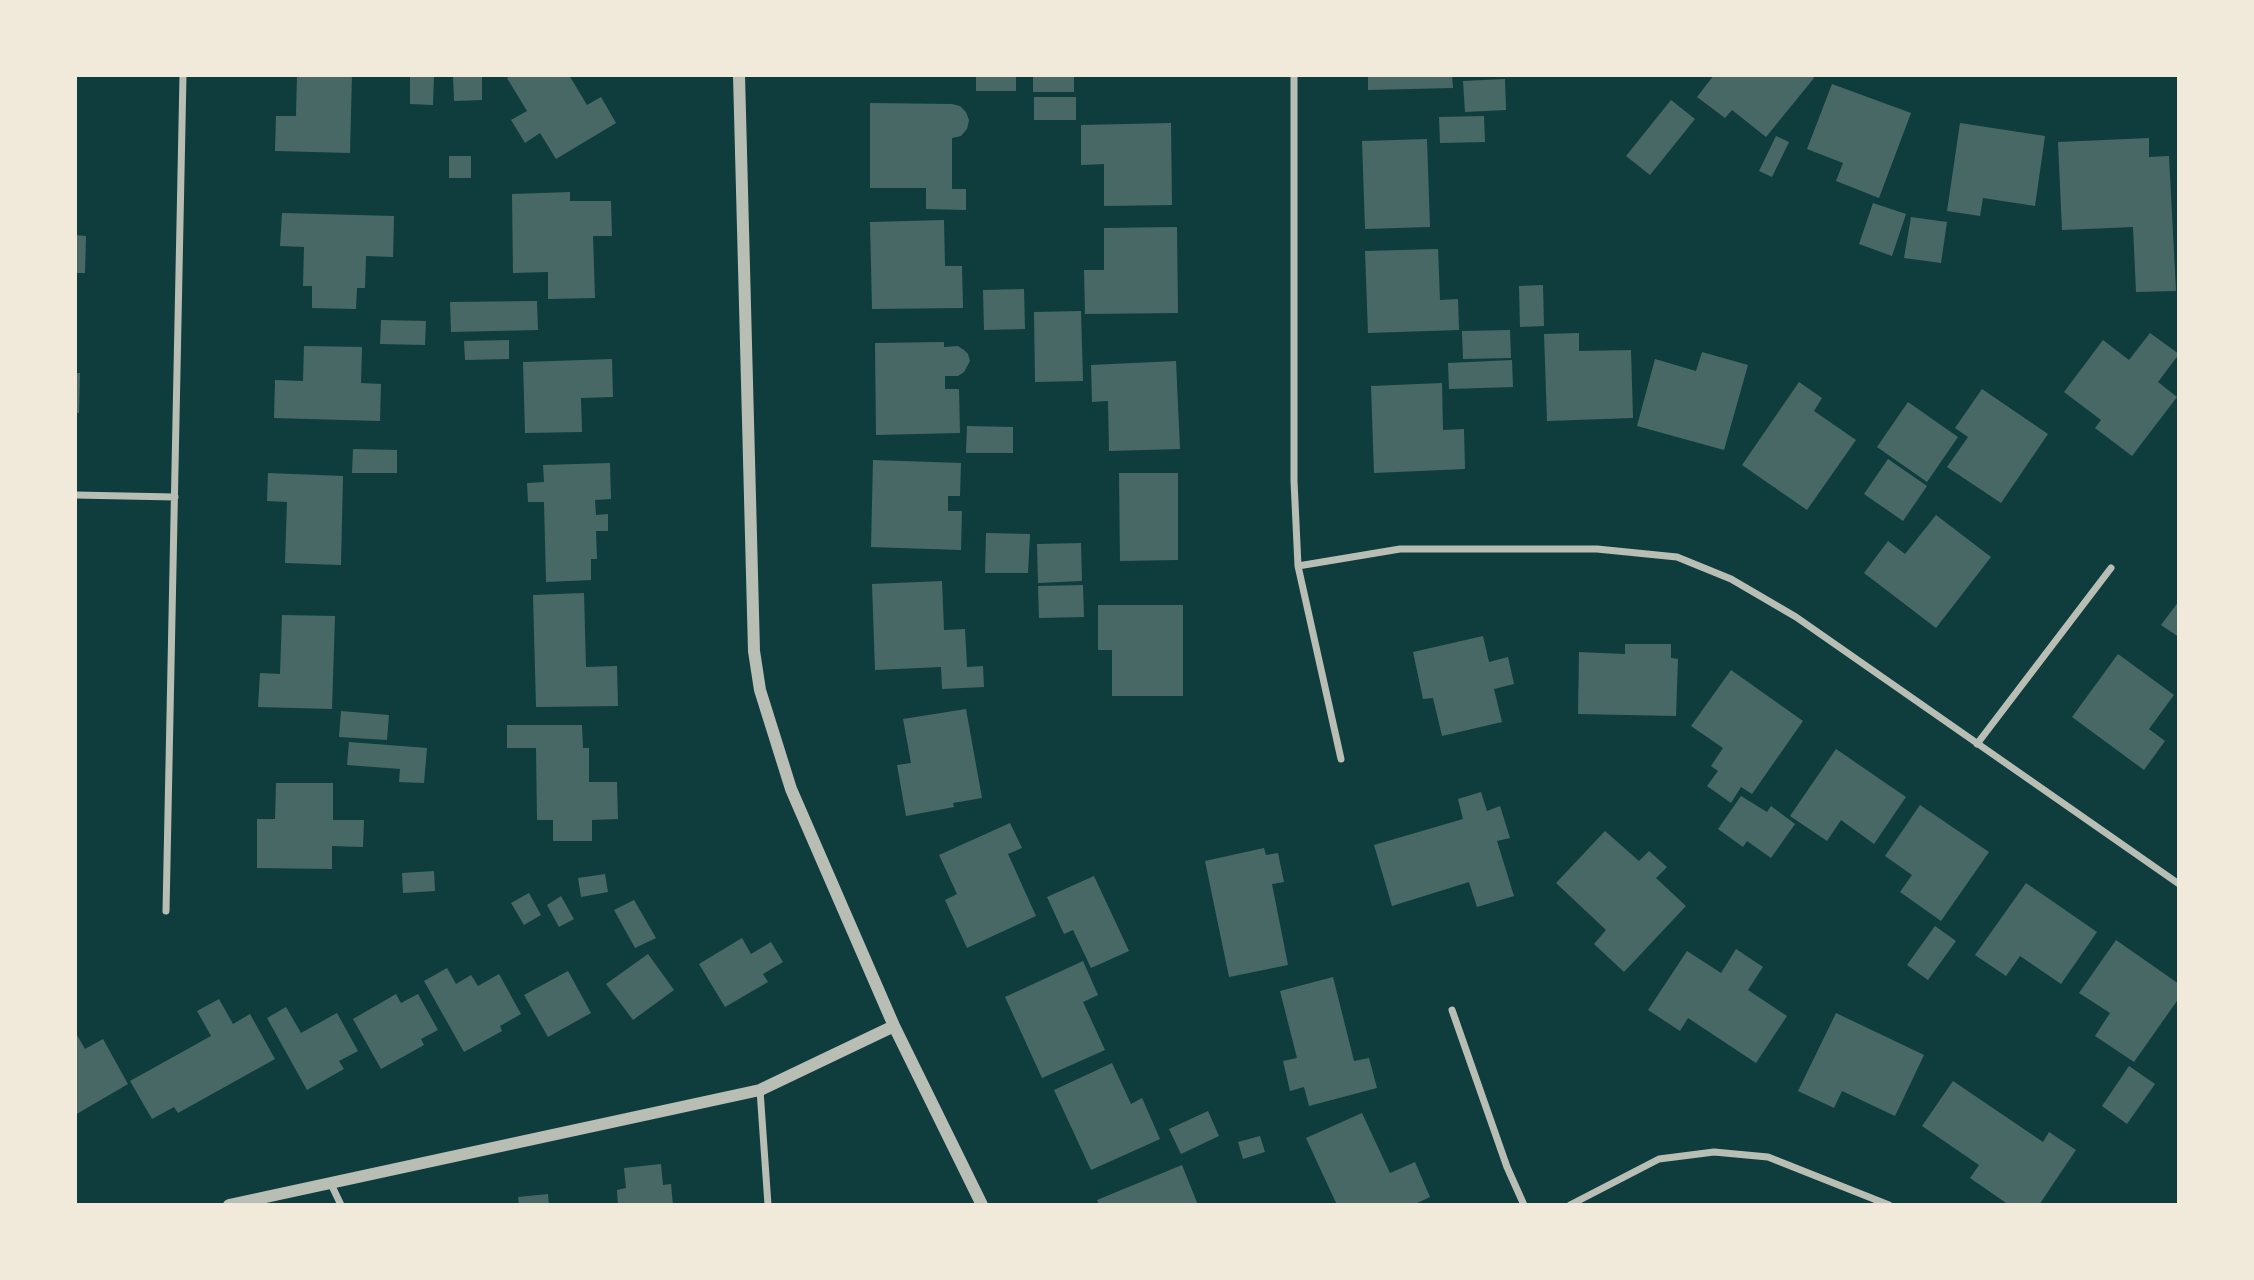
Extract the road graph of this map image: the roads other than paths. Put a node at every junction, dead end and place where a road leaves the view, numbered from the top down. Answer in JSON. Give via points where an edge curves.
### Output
{"nodes":[{"id":1,"x":183,"y":75,"type":"edge"},
{"id":2,"x":739,"y":75,"type":"edge"},
{"id":3,"x":1294,"y":75,"type":"edge"},
{"id":4,"x":75,"y":495,"type":"edge"},
{"id":5,"x":176,"y":497,"type":"junction"},
{"id":6,"x":1298,"y":566,"type":"junction"},
{"id":7,"x":2111,"y":568,"type":"dead end"},
{"id":8,"x":1977,"y":744,"type":"junction"},
{"id":9,"x":1340,"y":759,"type":"dead end"},
{"id":10,"x":2179,"y":884,"type":"edge"},
{"id":11,"x":166,"y":911,"type":"dead end"},
{"id":12,"x":1452,"y":1010,"type":"dead end"},
{"id":13,"x":894,"y":1026,"type":"junction"},
{"id":14,"x":760,"y":1090,"type":"junction"},
{"id":15,"x":331,"y":1184,"type":"junction"},
{"id":16,"x":229,"y":1205,"type":"edge"},
{"id":17,"x":341,"y":1205,"type":"edge"},
{"id":18,"x":768,"y":1205,"type":"edge"},
{"id":19,"x":982,"y":1205,"type":"edge"},
{"id":20,"x":1524,"y":1205,"type":"edge"},
{"id":21,"x":1570,"y":1205,"type":"edge"},
{"id":22,"x":1889,"y":1205,"type":"edge"}],
"edges":[{"from":1,"to":5,"type":"street"},
{"from":2,"to":13,"type":"street","via":[[754,650],[760,690],[791,789]]},
{"from":3,"to":6,"type":"street"},
{"from":4,"to":5,"type":"street"},
{"from":5,"to":11,"type":"street"},
{"from":6,"to":8,"type":"street","via":[[1400,549],[1598,549],[1677,556],[1731,579],[1796,617]]},
{"from":6,"to":9,"type":"street"},
{"from":7,"to":8,"type":"street"},
{"from":8,"to":10,"type":"street"},
{"from":12,"to":20,"type":"street"},
{"from":13,"to":14,"type":"street"},
{"from":13,"to":19,"type":"street"},
{"from":14,"to":15,"type":"street"},
{"from":14,"to":18,"type":"street"},
{"from":15,"to":16,"type":"street"},
{"from":15,"to":17,"type":"street"},
{"from":21,"to":22,"type":"street","via":[[1659,1158],[1714,1152],[1768,1157]]}]}
